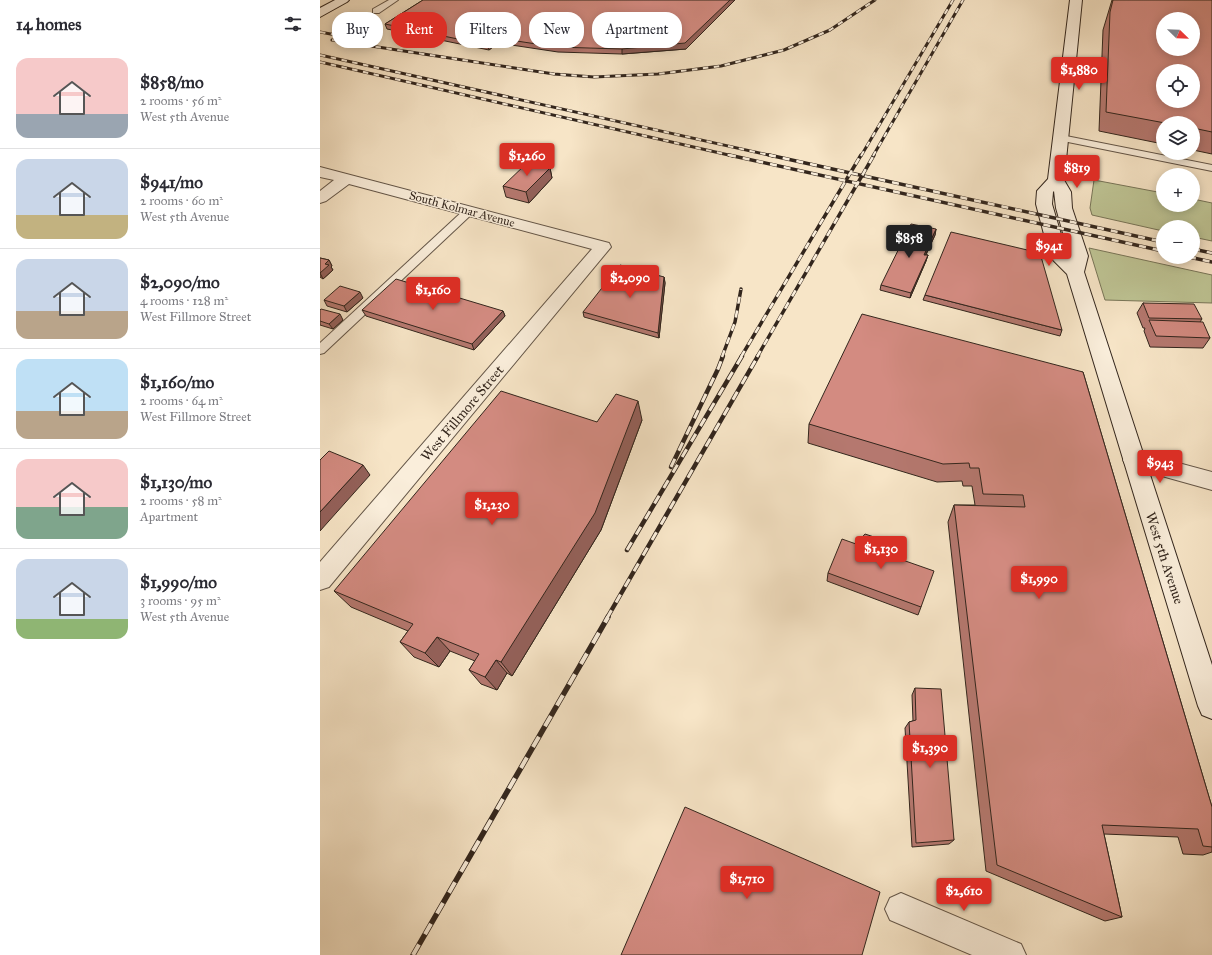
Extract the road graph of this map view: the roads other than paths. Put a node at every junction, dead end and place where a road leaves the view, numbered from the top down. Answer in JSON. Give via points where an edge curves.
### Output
{"nodes":[{"id":1,"x":343,"y":0,"type":"edge"},
{"id":2,"x":394,"y":0,"type":"edge"},
{"id":3,"x":1076,"y":0,"type":"edge"},
{"id":4,"x":376,"y":11,"type":"dead end"},
{"id":5,"x":320,"y":13,"type":"edge"},
{"id":6,"x":1061,"y":138,"type":"junction"},
{"id":7,"x":1212,"y":168,"type":"edge"},
{"id":8,"x":320,"y":172,"type":"edge"},
{"id":9,"x":346,"y":179,"type":"junction"},
{"id":10,"x":320,"y":198,"type":"edge"},
{"id":11,"x":469,"y":211,"type":"junction"},
{"id":12,"x":603,"y":247,"type":"joint"},
{"id":13,"x":320,"y":350,"type":"edge"},
{"id":14,"x":1134,"y":460,"type":"junction"},
{"id":15,"x":1212,"y":481,"type":"edge"},
{"id":16,"x":320,"y":579,"type":"edge"},
{"id":17,"x":1212,"y":706,"type":"edge"},
{"id":18,"x":901,"y":909,"type":"dead end"},
{"id":19,"x":1010,"y":955,"type":"edge"}],
"edges":[{"from":1,"to":5,"type":"street"},
{"from":2,"to":4,"type":"lane"},
{"from":3,"to":6,"type":"street","name":"West 5th Avenue"},
{"from":6,"to":7,"type":"lane"},
{"from":6,"to":14,"type":"street","name":"West 5th Avenue","via":[[1056,180],[1063,192],[1064,208],[1079,256],[1075,272]]},
{"from":8,"to":9,"type":"street","name":"South Kolmar Avenue"},
{"from":9,"to":10,"type":"street"},
{"from":9,"to":11,"type":"street","name":"South Kolmar Avenue"},
{"from":11,"to":12,"type":"street","name":"South Kolmar Avenue"},
{"from":11,"to":13,"type":"lane"},
{"from":12,"to":16,"type":"street","name":"West Fillmore Street"},
{"from":14,"to":15,"type":"street"},
{"from":14,"to":17,"type":"street","name":"West 5th Avenue"},
{"from":18,"to":19,"type":"street"}]}
